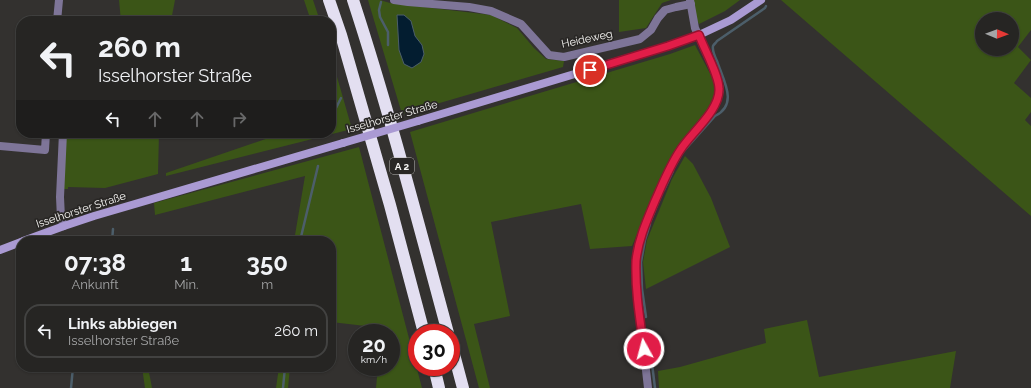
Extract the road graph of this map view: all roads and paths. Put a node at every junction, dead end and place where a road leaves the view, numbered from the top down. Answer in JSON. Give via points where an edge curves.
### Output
{"nodes":[{"id":1,"x":59,"y":0,"type":"edge"},
{"id":2,"x":329,"y":0,"type":"edge"},
{"id":3,"x":353,"y":0,"type":"edge"},
{"id":4,"x":394,"y":0,"type":"edge"},
{"id":5,"x":761,"y":0,"type":"edge"},
{"id":6,"x":691,"y":2,"type":"edge"},
{"id":7,"x":57,"y":16,"type":"edge"},
{"id":8,"x":334,"y":16,"type":"edge"},
{"id":9,"x":336,"y":20,"type":"edge"},
{"id":10,"x":699,"y":35,"type":"junction"},
{"id":11,"x":46,"y":138,"type":"edge"},
{"id":12,"x":63,"y":138,"type":"edge"},
{"id":13,"x":0,"y":146,"type":"edge"},
{"id":14,"x":64,"y":226,"type":"junction"},
{"id":15,"x":36,"y":236,"type":"edge"},
{"id":16,"x":16,"y":243,"type":"edge"},
{"id":17,"x":0,"y":250,"type":"edge"},
{"id":18,"x":422,"y":324,"type":"edge"},
{"id":19,"x":446,"y":324,"type":"edge"},
{"id":20,"x":436,"y":376,"type":"edge"},
{"id":21,"x":460,"y":376,"type":"edge"},
{"id":22,"x":439,"y":388,"type":"edge"},
{"id":23,"x":463,"y":388,"type":"edge"},
{"id":24,"x":648,"y":388,"type":"edge"}],
"edges":[{"from":1,"to":7,"type":"street"},
{"from":2,"to":8,"type":"highway","number":"A 2"},
{"from":3,"to":19,"type":"highway","number":"A 2","via":[[408,185]]},
{"from":4,"to":6,"type":"street","name":"Heideweg","via":[[491,11],[521,24],[549,55],[564,57],[640,39],[651,30],[665,10]]},
{"from":5,"to":10,"type":"street","name":"Isselhorster Straße","via":[[731,20]]},
{"from":6,"to":10,"type":"street","name":"Heideweg","via":[[695,28]]},
{"from":9,"to":18,"type":"highway","number":"A 2"},
{"from":10,"to":14,"type":"street","name":"Isselhorster Straße","bridge":true},
{"from":10,"to":24,"type":"street","name":"Heideweg","via":[[718,79],[720,90],[717,101],[681,149],[665,178],[640,239],[636,261]]},
{"from":11,"to":13,"type":"street","via":[[45,150]]},
{"from":12,"to":14,"type":"street","via":[[60,197]]},
{"from":14,"to":15,"type":"street","name":"Isselhorster Straße"},
{"from":16,"to":17,"type":"street","name":"Isselhorster Straße"},
{"from":20,"to":22,"type":"highway"},
{"from":21,"to":23,"type":"highway"}]}
